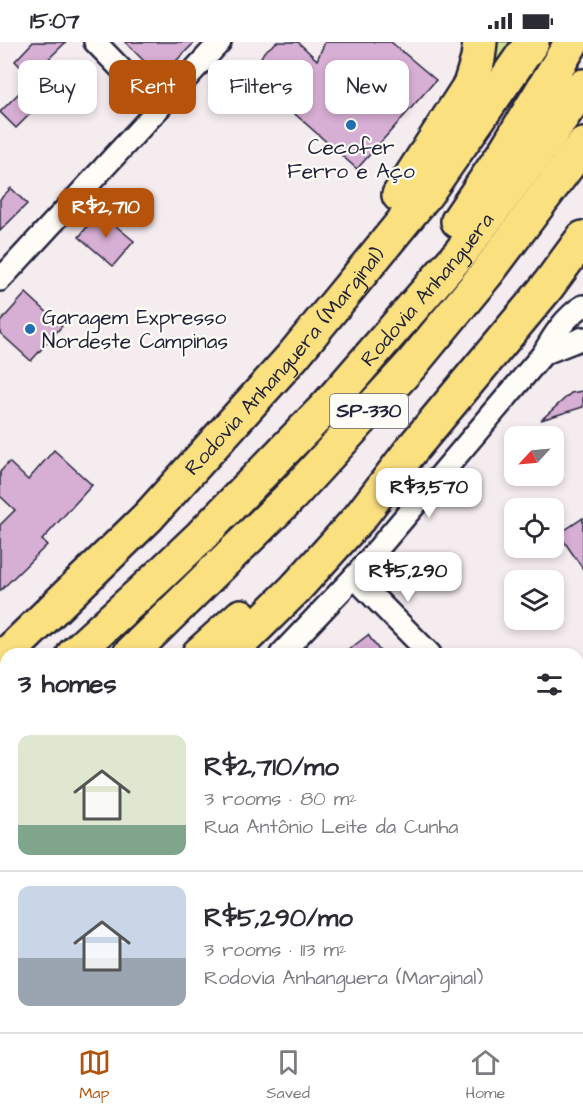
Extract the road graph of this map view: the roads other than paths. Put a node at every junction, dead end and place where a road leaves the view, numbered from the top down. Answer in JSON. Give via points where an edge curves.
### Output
{"nodes":[{"id":1,"x":95,"y":42,"type":"edge"},
{"id":2,"x":220,"y":42,"type":"edge"},
{"id":3,"x":480,"y":42,"type":"edge"},
{"id":4,"x":532,"y":42,"type":"edge"},
{"id":5,"x":572,"y":42,"type":"edge"},
{"id":6,"x":112,"y":60,"type":"edge"},
{"id":7,"x":196,"y":68,"type":"edge"},
{"id":8,"x":583,"y":86,"type":"edge"},
{"id":9,"x":153,"y":114,"type":"edge"},
{"id":10,"x":583,"y":145,"type":"edge"},
{"id":11,"x":583,"y":237,"type":"edge"},
{"id":12,"x":1,"y":278,"type":"edge"},
{"id":13,"x":583,"y":306,"type":"edge"},
{"id":14,"x":583,"y":338,"type":"edge"},
{"id":15,"x":543,"y":354,"type":"junction"},
{"id":16,"x":293,"y":356,"type":"junction"},
{"id":17,"x":327,"y":405,"type":"junction"},
{"id":18,"x":412,"y":449,"type":"junction"},
{"id":19,"x":354,"y":578,"type":"junction"},
{"id":20,"x":12,"y":648,"type":"edge"},
{"id":21,"x":81,"y":648,"type":"edge"},
{"id":22,"x":136,"y":648,"type":"edge"},
{"id":23,"x":206,"y":648,"type":"edge"},
{"id":24,"x":235,"y":648,"type":"edge"},
{"id":25,"x":287,"y":648,"type":"edge"},
{"id":26,"x":424,"y":648,"type":"edge"}],
"edges":[{"from":1,"to":6,"type":"street"},
{"from":2,"to":7,"type":"street"},
{"from":3,"to":16,"type":"highway","via":[[470,85]]},
{"from":4,"to":16,"type":"highway","name":"Rodovia Anhanguera (Marginal)","via":[[426,194]]},
{"from":5,"to":17,"type":"highway","via":[[466,210]]},
{"from":8,"to":17,"type":"highway","name":"Rodovia Anhanguera","number":"SP-330","via":[[460,252]]},
{"from":9,"to":12,"type":"street"},
{"from":10,"to":22,"type":"highway","name":"Rodovia Anhanguera","number":"SP-330","via":[[486,274],[411,365],[291,496]]},
{"from":11,"to":18,"type":"highway","via":[[547,287]]},
{"from":13,"to":15,"type":"street","via":[[554,334]]},
{"from":14,"to":15,"type":"street"},
{"from":15,"to":19,"type":"street"},
{"from":16,"to":20,"type":"highway","name":"Rodovia Anhanguera (Marginal)","via":[[148,517]]},
{"from":17,"to":21,"type":"highway","name":"Rodovia Anhanguera","number":"SP-330","via":[[200,537]]},
{"from":18,"to":23,"type":"highway"},
{"from":18,"to":24,"type":"highway","via":[[360,517]]},
{"from":19,"to":25,"type":"street"},
{"from":19,"to":26,"type":"street"}]}
